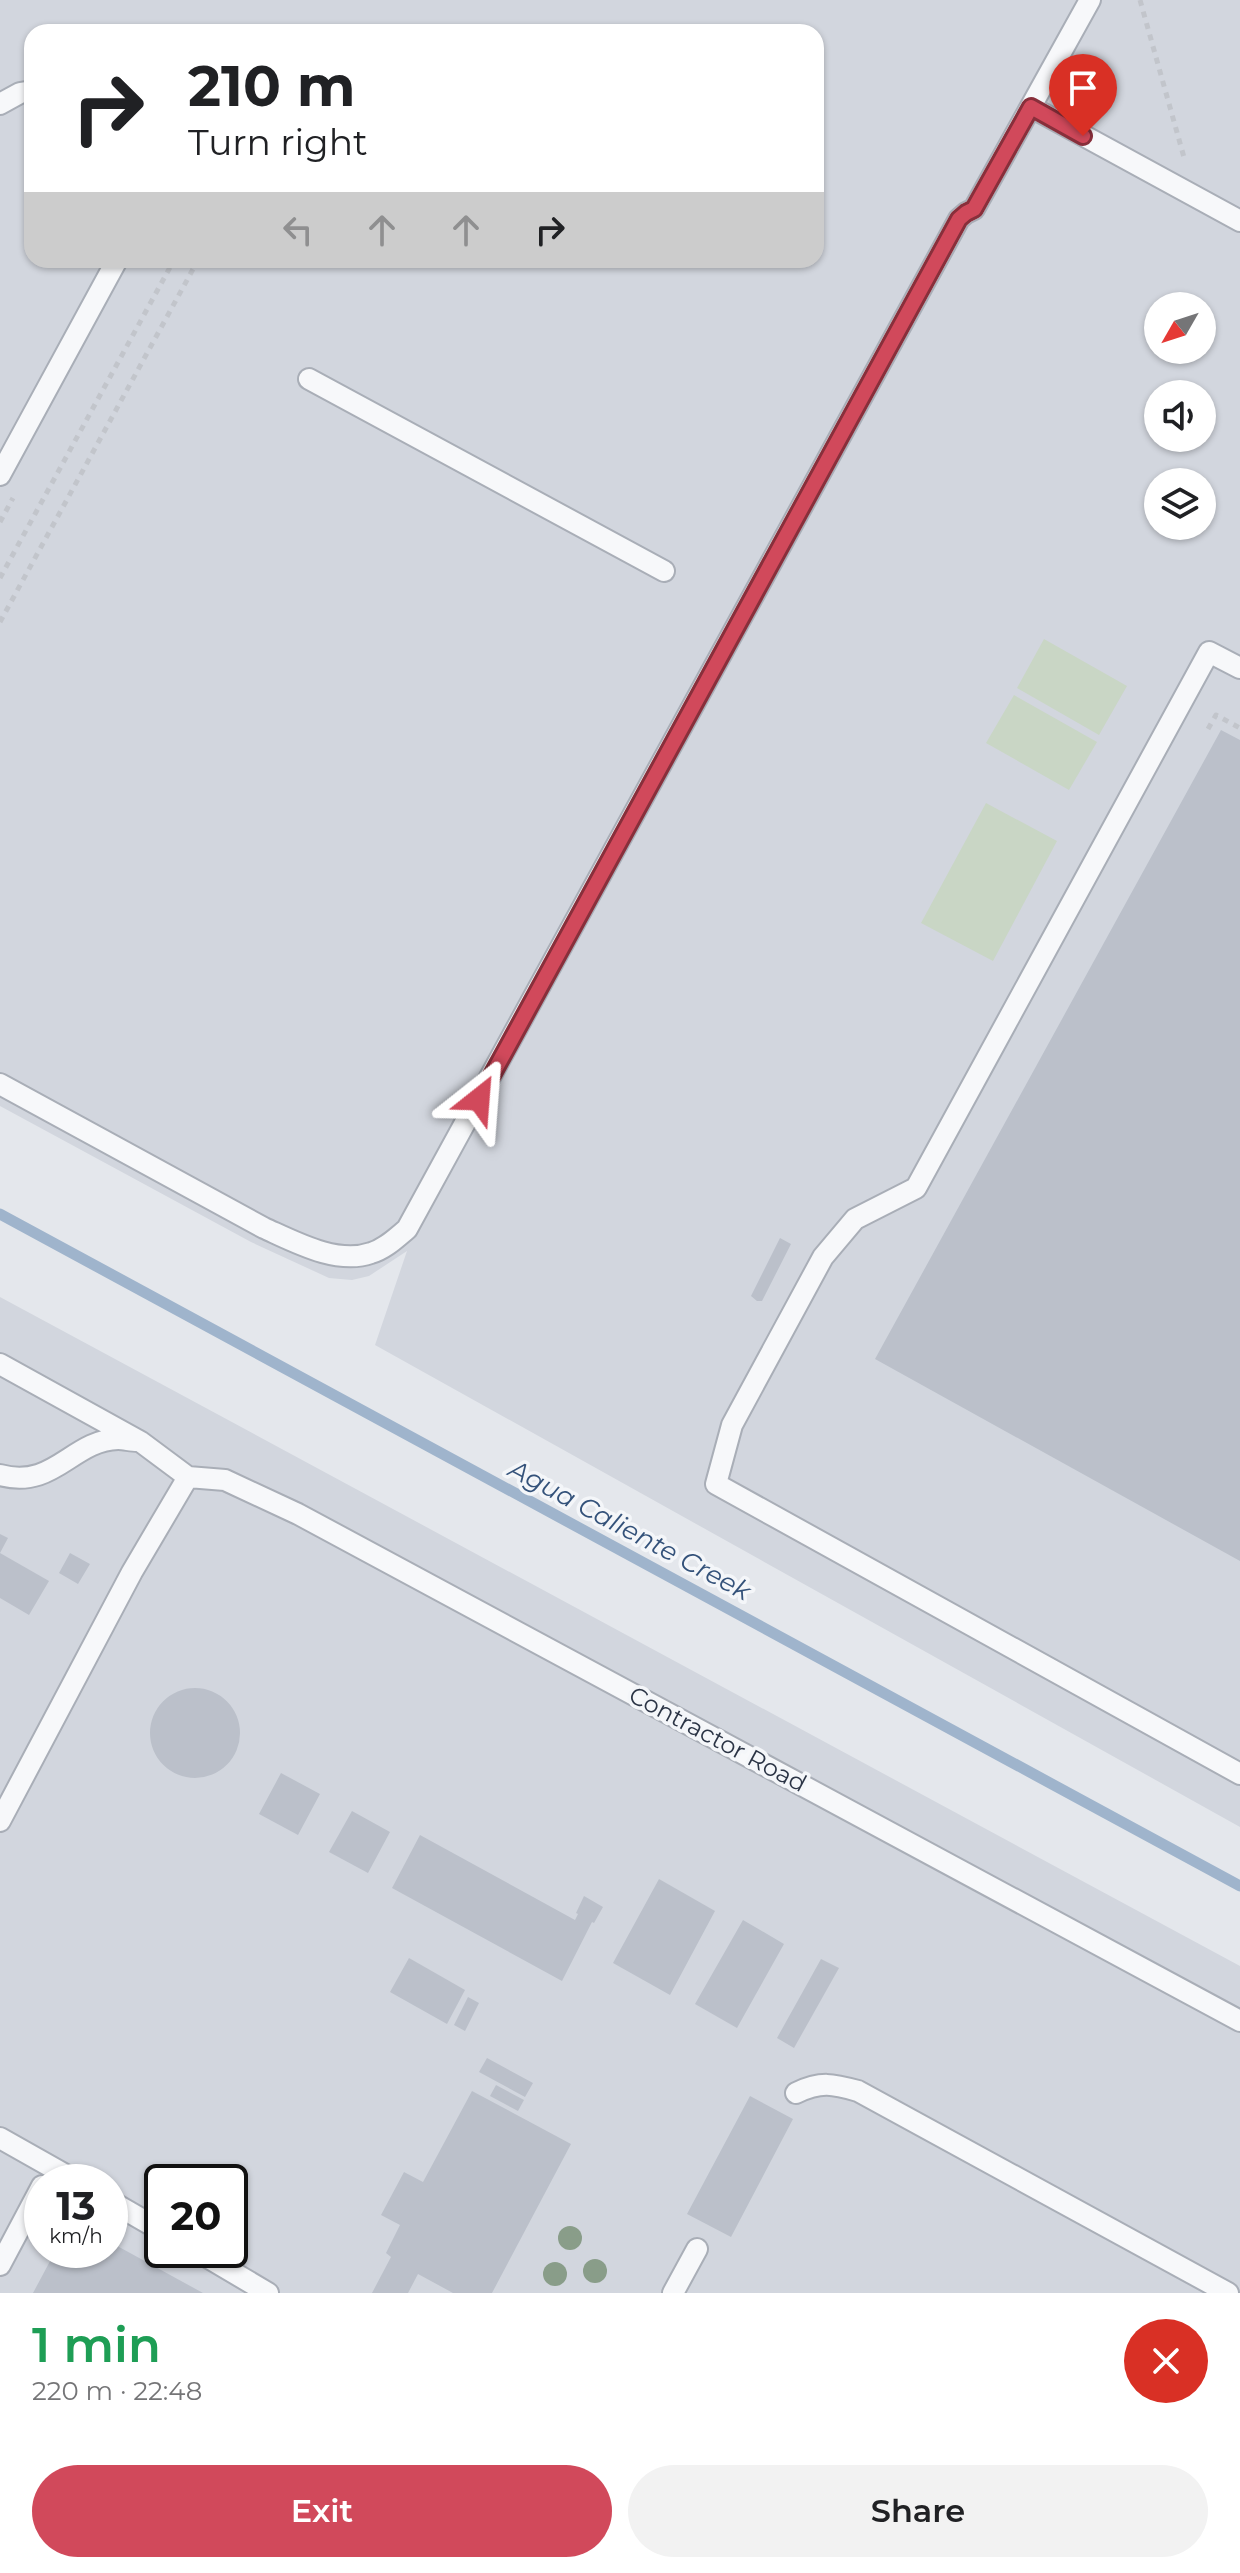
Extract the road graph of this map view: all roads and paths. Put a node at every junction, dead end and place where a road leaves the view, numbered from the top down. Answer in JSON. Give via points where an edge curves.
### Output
{"nodes":[{"id":1,"x":1090,"y":0,"type":"edge"},
{"id":2,"x":1140,"y":0,"type":"edge"},
{"id":3,"x":24,"y":92,"type":"edge"},
{"id":4,"x":0,"y":104,"type":"edge"},
{"id":5,"x":1031,"y":107,"type":"junction"},
{"id":6,"x":1186,"y":161,"type":"dead end"},
{"id":7,"x":1240,"y":221,"type":"edge"},
{"id":8,"x":113,"y":268,"type":"edge"},
{"id":9,"x":170,"y":268,"type":"edge"},
{"id":10,"x":194,"y":268,"type":"edge"},
{"id":11,"x":309,"y":379,"type":"dead end"},
{"id":12,"x":0,"y":475,"type":"edge"},
{"id":13,"x":664,"y":571,"type":"dead end"},
{"id":14,"x":0,"y":578,"type":"edge"},
{"id":15,"x":0,"y":622,"type":"edge"},
{"id":16,"x":1240,"y":668,"type":"edge"},
{"id":17,"x":1240,"y":728,"type":"edge"},
{"id":18,"x":1208,"y":729,"type":"dead end"},
{"id":19,"x":0,"y":1084,"type":"edge"},
{"id":20,"x":0,"y":1364,"type":"edge"},
{"id":21,"x":141,"y":1442,"type":"junction"},
{"id":22,"x":0,"y":1475,"type":"edge"},
{"id":23,"x":188,"y":1477,"type":"junction"},
{"id":24,"x":1240,"y":1774,"type":"edge"},
{"id":25,"x":6,"y":1798,"type":"edge"},
{"id":26,"x":0,"y":1821,"type":"edge"},
{"id":27,"x":1240,"y":2021,"type":"edge"},
{"id":28,"x":796,"y":2093,"type":"dead end"},
{"id":29,"x":0,"y":2138,"type":"edge"},
{"id":30,"x":30,"y":2164,"type":"edge"},
{"id":31,"x":24,"y":2220,"type":"edge"},
{"id":32,"x":697,"y":2249,"type":"dead end"},
{"id":33,"x":0,"y":2265,"type":"edge"},
{"id":34,"x":226,"y":2268,"type":"edge"},
{"id":35,"x":268,"y":2293,"type":"edge"},
{"id":36,"x":673,"y":2293,"type":"edge"},
{"id":37,"x":1228,"y":2293,"type":"edge"}],
"edges":[{"from":1,"to":5,"type":"lane"},
{"from":2,"to":6,"type":"path"},
{"from":3,"to":4,"type":"lane"},
{"from":5,"to":7,"type":"lane"},
{"from":5,"to":19,"type":"lane","via":[[974,209],[959,219],[407,1229],[386,1247],[358,1256],[295,1242]]},
{"from":8,"to":12,"type":"lane"},
{"from":9,"to":14,"type":"path"},
{"from":10,"to":15,"type":"path"},
{"from":11,"to":13,"type":"lane"},
{"from":16,"to":24,"type":"lane","via":[[1209,652],[916,1188],[855,1219],[823,1257],[732,1425],[716,1484]]},
{"from":17,"to":18,"type":"path","via":[[1216,715]]},
{"from":20,"to":21,"type":"lane"},
{"from":21,"to":22,"type":"lane","via":[[116,1439],[92,1446],[23,1480]]},
{"from":21,"to":23,"type":"lane"},
{"from":23,"to":25,"type":"lane"},
{"from":23,"to":27,"type":"lane","name":"Contractor Road","via":[[225,1480],[298,1514]]},
{"from":25,"to":26,"type":"lane"},
{"from":28,"to":37,"type":"lane","via":[[814,2084],[858,2091]]},
{"from":29,"to":30,"type":"lane"},
{"from":31,"to":33,"type":"lane"},
{"from":32,"to":36,"type":"lane"},
{"from":34,"to":35,"type":"lane"}]}
